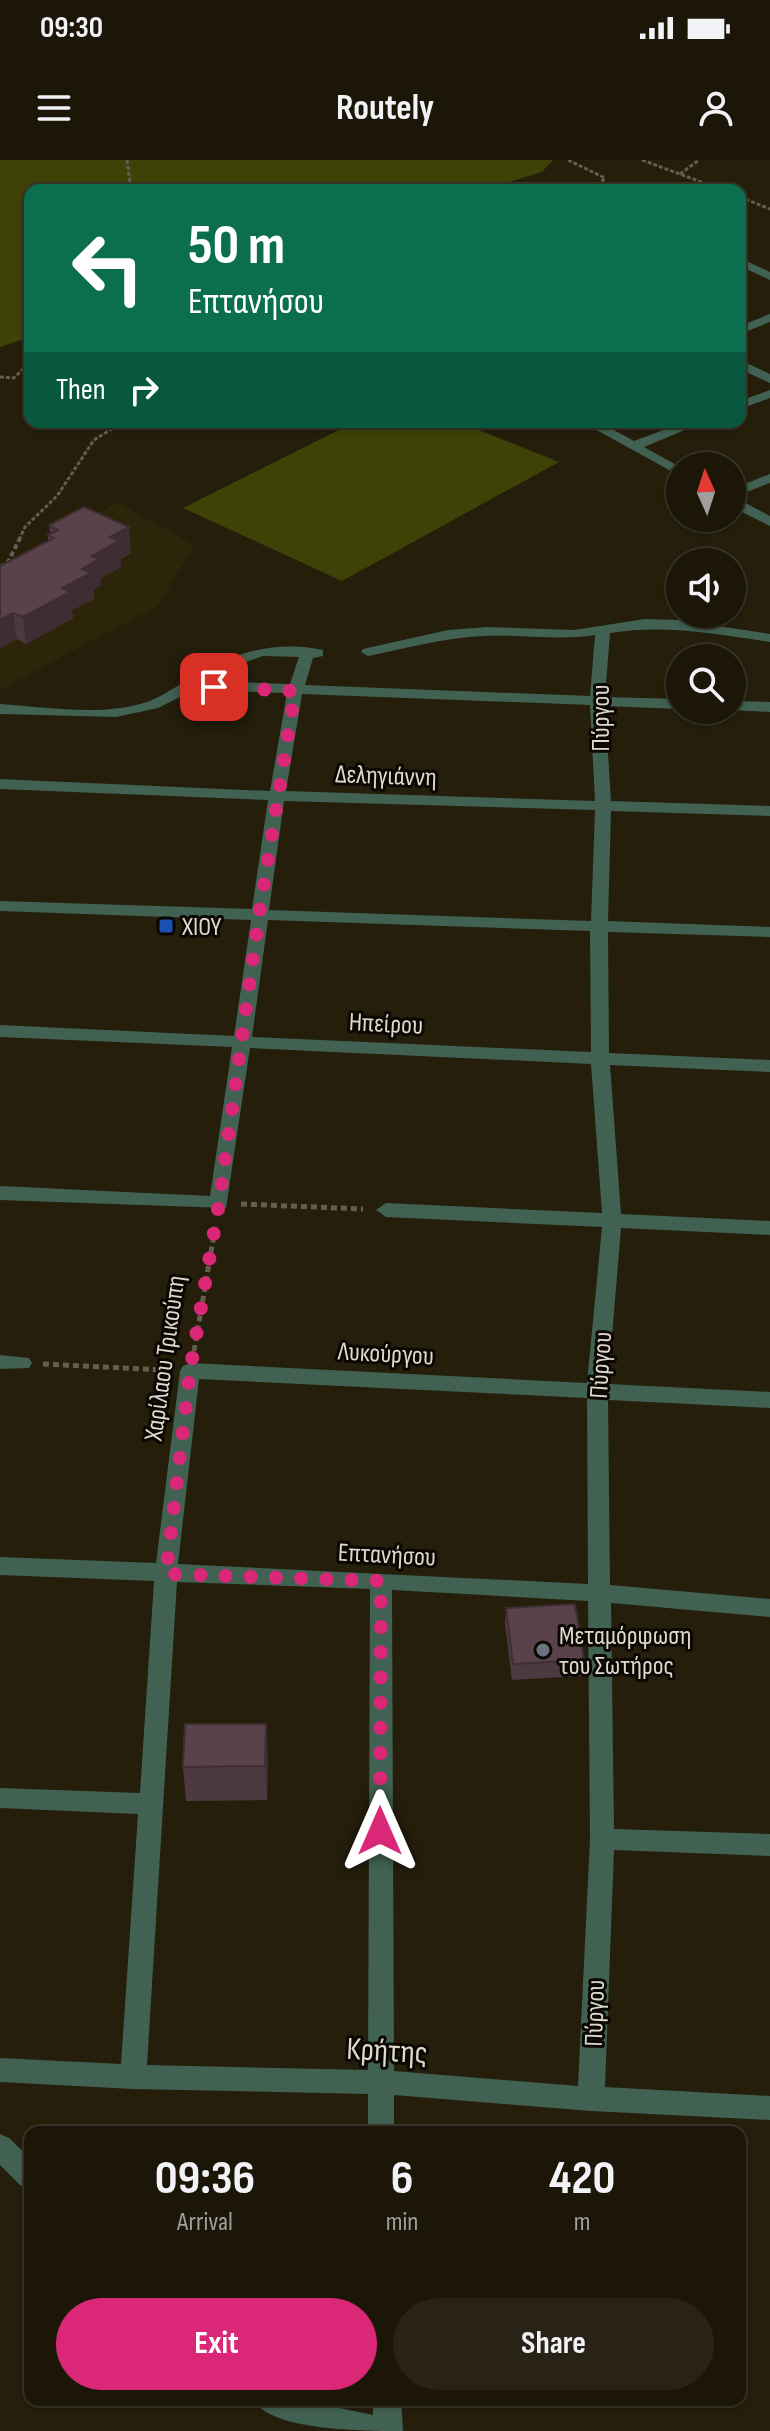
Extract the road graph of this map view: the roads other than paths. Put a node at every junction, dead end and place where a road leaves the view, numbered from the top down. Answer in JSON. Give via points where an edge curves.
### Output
{"nodes":[{"id":1,"x":746,"y":265,"type":"edge"},
{"id":2,"x":770,"y":276,"type":"edge"},
{"id":3,"x":770,"y":318,"type":"edge"},
{"id":4,"x":746,"y":328,"type":"edge"},
{"id":5,"x":746,"y":367,"type":"edge"},
{"id":6,"x":770,"y":379,"type":"edge"},
{"id":7,"x":770,"y":394,"type":"edge"},
{"id":8,"x":746,"y":403,"type":"edge"},
{"id":9,"x":600,"y":428,"type":"edge"},
{"id":10,"x":681,"y":428,"type":"edge"},
{"id":11,"x":633,"y":446,"type":"junction"},
{"id":12,"x":666,"y":464,"type":"edge"},
{"id":13,"x":770,"y":478,"type":"edge"},
{"id":14,"x":746,"y":488,"type":"edge"},
{"id":15,"x":746,"y":509,"type":"edge"},
{"id":16,"x":770,"y":522,"type":"edge"},
{"id":17,"x":603,"y":632,"type":"junction"},
{"id":18,"x":770,"y":638,"type":"edge"},
{"id":19,"x":368,"y":652,"type":"dead end"},
{"id":20,"x":188,"y":685,"type":"junction"},
{"id":21,"x":295,"y":691,"type":"junction"},
{"id":22,"x":597,"y":702,"type":"junction"},
{"id":23,"x":666,"y":704,"type":"edge"},
{"id":24,"x":746,"y":706,"type":"edge"},
{"id":25,"x":770,"y":707,"type":"edge"},
{"id":26,"x":0,"y":709,"type":"edge"},
{"id":27,"x":0,"y":784,"type":"edge"},
{"id":28,"x":277,"y":796,"type":"junction"},
{"id":29,"x":603,"y":805,"type":"junction"},
{"id":30,"x":770,"y":811,"type":"edge"},
{"id":31,"x":0,"y":906,"type":"edge"},
{"id":32,"x":259,"y":915,"type":"junction"},
{"id":33,"x":599,"y":926,"type":"junction"},
{"id":34,"x":770,"y":932,"type":"edge"},
{"id":35,"x":0,"y":1031,"type":"edge"},
{"id":36,"x":240,"y":1042,"type":"junction"},
{"id":37,"x":600,"y":1058,"type":"junction"},
{"id":38,"x":770,"y":1066,"type":"edge"},
{"id":39,"x":0,"y":1193,"type":"edge"},
{"id":40,"x":386,"y":1210,"type":"road end"},
{"id":41,"x":612,"y":1221,"type":"junction"},
{"id":42,"x":770,"y":1228,"type":"edge"},
{"id":43,"x":0,"y":1362,"type":"edge"},
{"id":44,"x":22,"y":1363,"type":"road end"},
{"id":45,"x":190,"y":1371,"type":"joint"},
{"id":46,"x":597,"y":1391,"type":"junction"},
{"id":47,"x":770,"y":1400,"type":"edge"},
{"id":48,"x":0,"y":1566,"type":"edge"},
{"id":49,"x":166,"y":1574,"type":"junction"},
{"id":50,"x":381,"y":1581,"type":"junction"},
{"id":51,"x":599,"y":1593,"type":"junction"},
{"id":52,"x":770,"y":1608,"type":"edge"},
{"id":53,"x":0,"y":1798,"type":"edge"},
{"id":54,"x":151,"y":1804,"type":"junction"},
{"id":55,"x":602,"y":1839,"type":"junction"},
{"id":56,"x":770,"y":1845,"type":"edge"},
{"id":57,"x":0,"y":2070,"type":"edge"},
{"id":58,"x":133,"y":2077,"type":"junction"},
{"id":59,"x":380,"y":2082,"type":"junction"},
{"id":60,"x":591,"y":2099,"type":"junction"},
{"id":61,"x":770,"y":2108,"type":"edge"},
{"id":62,"x":381,"y":2126,"type":"edge"},
{"id":63,"x":0,"y":2147,"type":"edge"},
{"id":64,"x":24,"y":2170,"type":"edge"},
{"id":65,"x":277,"y":2406,"type":"edge"},
{"id":66,"x":387,"y":2406,"type":"edge"},
{"id":67,"x":378,"y":2431,"type":"edge"},
{"id":68,"x":388,"y":2431,"type":"edge"}],
"edges":[{"from":1,"to":2,"type":"street"},
{"from":3,"to":4,"type":"street"},
{"from":5,"to":6,"type":"street"},
{"from":7,"to":8,"type":"street"},
{"from":9,"to":11,"type":"street"},
{"from":10,"to":11,"type":"street"},
{"from":11,"to":12,"type":"street"},
{"from":13,"to":14,"type":"street"},
{"from":15,"to":16,"type":"street"},
{"from":17,"to":18,"type":"street","via":[[618,626],[667,624]]},
{"from":17,"to":19,"type":"street","via":[[448,634]]},
{"from":17,"to":22,"type":"street","name":"Πύργου"},
{"from":20,"to":21,"type":"street"},
{"from":20,"to":21,"type":"street","via":[[256,653],[313,654]]},
{"from":20,"to":26,"type":"street","via":[[155,704],[124,713]]},
{"from":21,"to":22,"type":"street"},
{"from":21,"to":28,"type":"street"},
{"from":22,"to":23,"type":"street"},
{"from":22,"to":29,"type":"street","name":"Πύργου"},
{"from":24,"to":25,"type":"street"},
{"from":27,"to":28,"type":"street","name":"Δεληγιάννη"},
{"from":28,"to":29,"type":"street","name":"Δεληγιάννη"},
{"from":28,"to":32,"type":"street"},
{"from":29,"to":30,"type":"street","name":"Δεληγιάννη"},
{"from":29,"to":33,"type":"street","name":"Πύργου"},
{"from":31,"to":32,"type":"street"},
{"from":32,"to":33,"type":"street"},
{"from":32,"to":36,"type":"street"},
{"from":33,"to":34,"type":"street"},
{"from":33,"to":37,"type":"street","name":"Πύργου"},
{"from":35,"to":36,"type":"street","name":"Ηπείρου"},
{"from":36,"to":37,"type":"street","name":"Ηπείρου"},
{"from":36,"to":39,"type":"street","via":[[219,1203]]},
{"from":37,"to":38,"type":"street","name":"Ηπείρου"},
{"from":37,"to":41,"type":"street","name":"Πύργου"},
{"from":40,"to":41,"type":"street"},
{"from":41,"to":42,"type":"street"},
{"from":41,"to":46,"type":"street","name":"Πύργου"},
{"from":43,"to":44,"type":"street"},
{"from":45,"to":46,"type":"street","name":"Λυκούργου"},
{"from":45,"to":49,"type":"street","name":"Χαρίλαου Τρικούπη"},
{"from":46,"to":47,"type":"street","name":"Λυκούργου"},
{"from":46,"to":51,"type":"street","name":"Πύργου"},
{"from":48,"to":49,"type":"street","name":"Επτανήσου"},
{"from":49,"to":50,"type":"street","name":"Επτανήσου"},
{"from":49,"to":54,"type":"street","name":"Χαρίλαου Τρικούπη"},
{"from":50,"to":51,"type":"street","name":"Επτανήσου"},
{"from":50,"to":59,"type":"street"},
{"from":51,"to":52,"type":"street","name":"Επτανήσου"},
{"from":51,"to":55,"type":"street","name":"Πύργου"},
{"from":53,"to":54,"type":"street"},
{"from":54,"to":58,"type":"street","name":"Χαρίλαου Τρικούπη"},
{"from":55,"to":56,"type":"street"},
{"from":55,"to":60,"type":"street","name":"Πύργου"},
{"from":57,"to":58,"type":"street","name":"Κρήτης"},
{"from":58,"to":59,"type":"street","name":"Κρήτης"},
{"from":59,"to":60,"type":"street","name":"Κρήτης"},
{"from":59,"to":62,"type":"street"},
{"from":60,"to":61,"type":"street","name":"Κρήτης"},
{"from":63,"to":64,"type":"street"},
{"from":65,"to":67,"type":"street"},
{"from":66,"to":68,"type":"street"}]}
